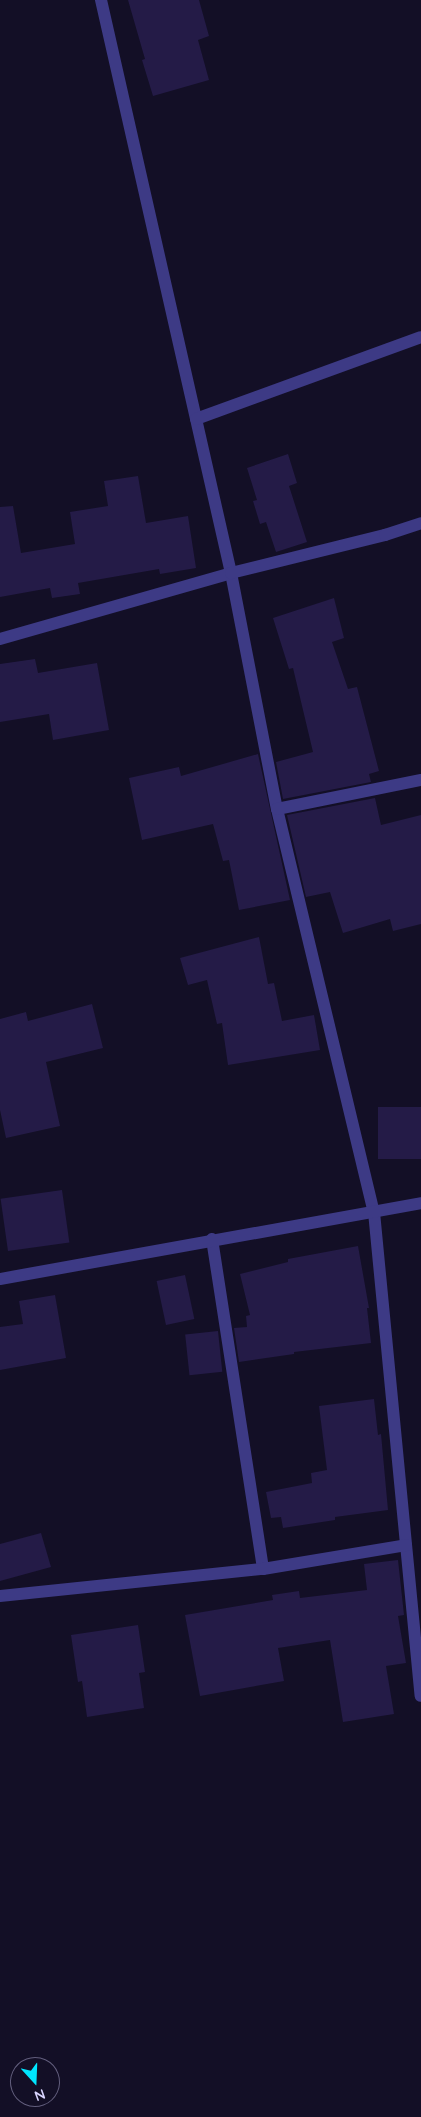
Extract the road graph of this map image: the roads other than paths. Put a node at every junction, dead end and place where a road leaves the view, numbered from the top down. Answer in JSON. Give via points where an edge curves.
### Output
{"nodes":[{"id":1,"x":101,"y":0,"type":"edge"},
{"id":2,"x":421,"y":337,"type":"edge"},
{"id":3,"x":196,"y":419,"type":"junction"},
{"id":4,"x":421,"y":523,"type":"edge"},
{"id":5,"x":231,"y":573,"type":"junction"},
{"id":6,"x":0,"y":639,"type":"edge"},
{"id":7,"x":421,"y":780,"type":"edge"},
{"id":8,"x":277,"y":809,"type":"junction"},
{"id":9,"x":421,"y":1203,"type":"edge"},
{"id":10,"x":374,"y":1212,"type":"junction"},
{"id":11,"x":212,"y":1239,"type":"junction"},
{"id":12,"x":0,"y":1279,"type":"edge"},
{"id":13,"x":406,"y":1545,"type":"junction"},
{"id":14,"x":263,"y":1569,"type":"junction"},
{"id":15,"x":0,"y":1596,"type":"edge"},
{"id":16,"x":421,"y":1696,"type":"edge"}],
"edges":[{"from":1,"to":3,"type":"street"},
{"from":2,"to":3,"type":"street"},
{"from":3,"to":5,"type":"street"},
{"from":4,"to":5,"type":"street","via":[[385,536]]},
{"from":5,"to":6,"type":"street"},
{"from":5,"to":8,"type":"street"},
{"from":7,"to":8,"type":"street"},
{"from":8,"to":10,"type":"street"},
{"from":9,"to":10,"type":"street"},
{"from":10,"to":11,"type":"street"},
{"from":10,"to":13,"type":"street"},
{"from":11,"to":12,"type":"street"},
{"from":11,"to":14,"type":"street"},
{"from":13,"to":14,"type":"street"},
{"from":13,"to":16,"type":"street"},
{"from":14,"to":15,"type":"street"}]}
